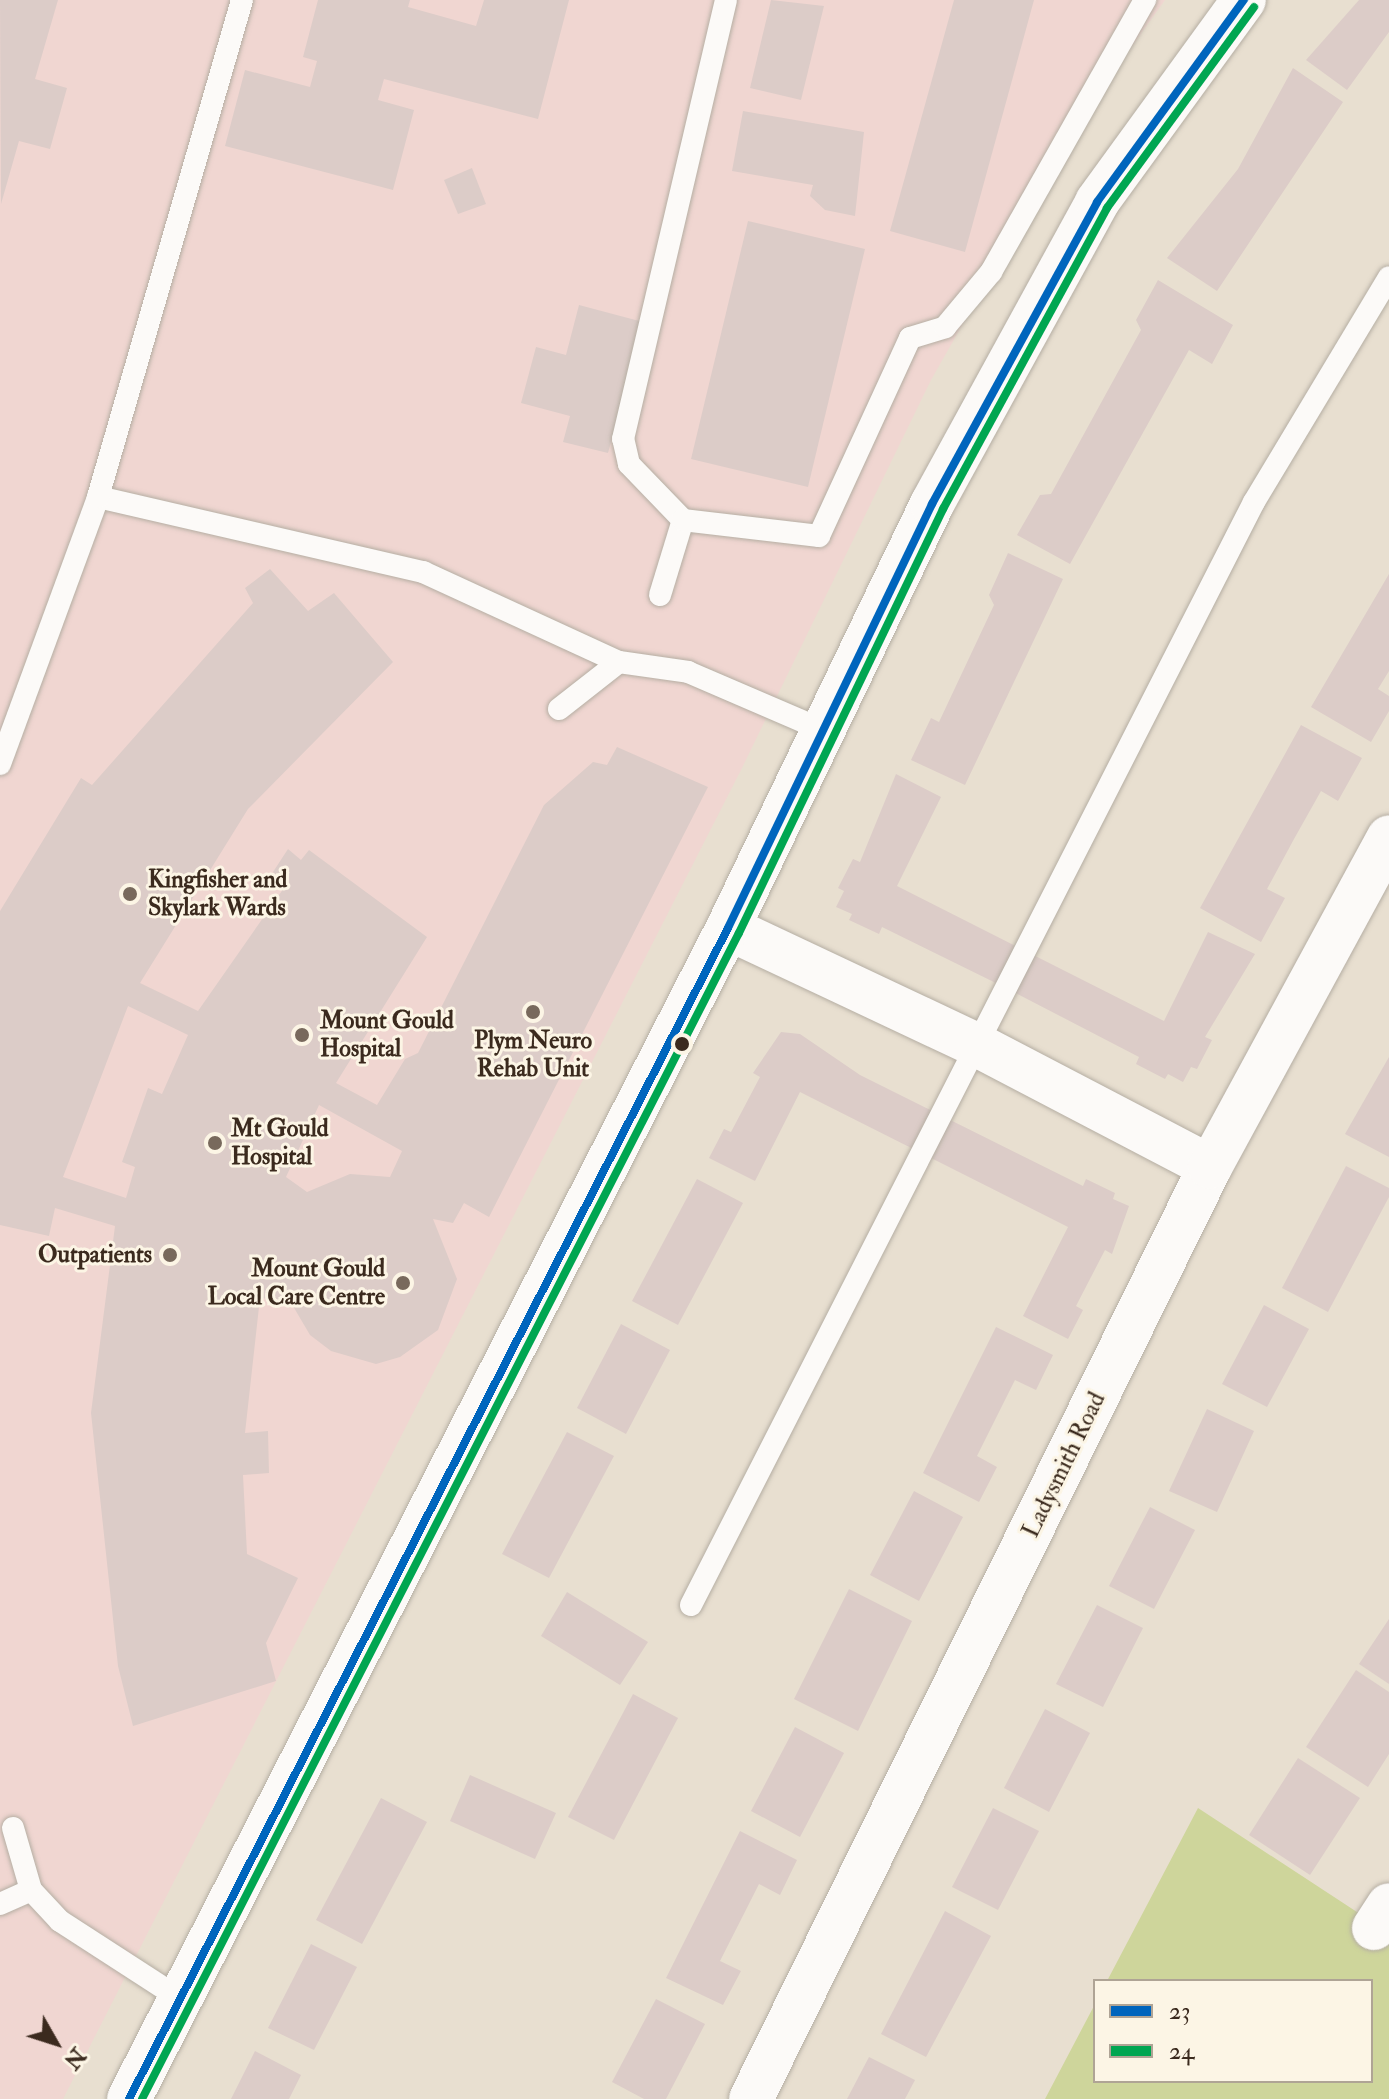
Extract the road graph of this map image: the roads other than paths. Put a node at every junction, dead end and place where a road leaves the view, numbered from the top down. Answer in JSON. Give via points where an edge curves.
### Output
{"nodes":[{"id":1,"x":242,"y":0,"type":"edge"},
{"id":2,"x":726,"y":0,"type":"edge"},
{"id":3,"x":1145,"y":0,"type":"edge"},
{"id":4,"x":1244,"y":0,"type":"edge"},
{"id":5,"x":1389,"y":277,"type":"edge"},
{"id":6,"x":98,"y":497,"type":"junction"},
{"id":7,"x":683,"y":520,"type":"junction"},
{"id":8,"x":660,"y":595,"type":"dead end"},
{"id":9,"x":619,"y":662,"type":"junction"},
{"id":10,"x":559,"y":709,"type":"dead end"},
{"id":11,"x":825,"y":731,"type":"junction"},
{"id":12,"x":0,"y":764,"type":"edge"},
{"id":13,"x":1389,"y":837,"type":"edge"},
{"id":14,"x":728,"y":928,"type":"junction"},
{"id":15,"x":977,"y":1045,"type":"junction"},
{"id":16,"x":1210,"y":1167,"type":"junction"},
{"id":17,"x":691,"y":1605,"type":"dead end"},
{"id":18,"x":13,"y":1828,"type":"dead end"},
{"id":19,"x":31,"y":1890,"type":"junction"},
{"id":20,"x":0,"y":1904,"type":"edge"},
{"id":21,"x":182,"y":2000,"type":"junction"},
{"id":22,"x":129,"y":2099,"type":"edge"},
{"id":23,"x":751,"y":2099,"type":"edge"}],
"edges":[{"from":1,"to":6,"type":"lane"},
{"from":2,"to":7,"type":"lane","via":[[623,439],[629,464]]},
{"from":3,"to":7,"type":"lane","via":[[991,272],[945,327],[910,338],[819,536]]},
{"from":4,"to":11,"type":"street","via":[[1097,202],[932,504]]},
{"from":5,"to":15,"type":"lane","via":[[1254,502]]},
{"from":6,"to":9,"type":"lane","via":[[423,572]]},
{"from":6,"to":12,"type":"lane"},
{"from":7,"to":8,"type":"lane"},
{"from":9,"to":10,"type":"lane"},
{"from":9,"to":11,"type":"lane","via":[[688,672]]},
{"from":11,"to":14,"type":"street"},
{"from":13,"to":16,"type":"street","name":"Ladysmith Road"},
{"from":14,"to":15,"type":"street"},
{"from":14,"to":21,"type":"street"},
{"from":15,"to":16,"type":"street"},
{"from":15,"to":17,"type":"lane"},
{"from":16,"to":23,"type":"street","name":"Ladysmith Road"},
{"from":18,"to":19,"type":"lane"},
{"from":19,"to":20,"type":"lane"},
{"from":19,"to":21,"type":"lane","via":[[60,1921]]},
{"from":21,"to":22,"type":"street"}]}
